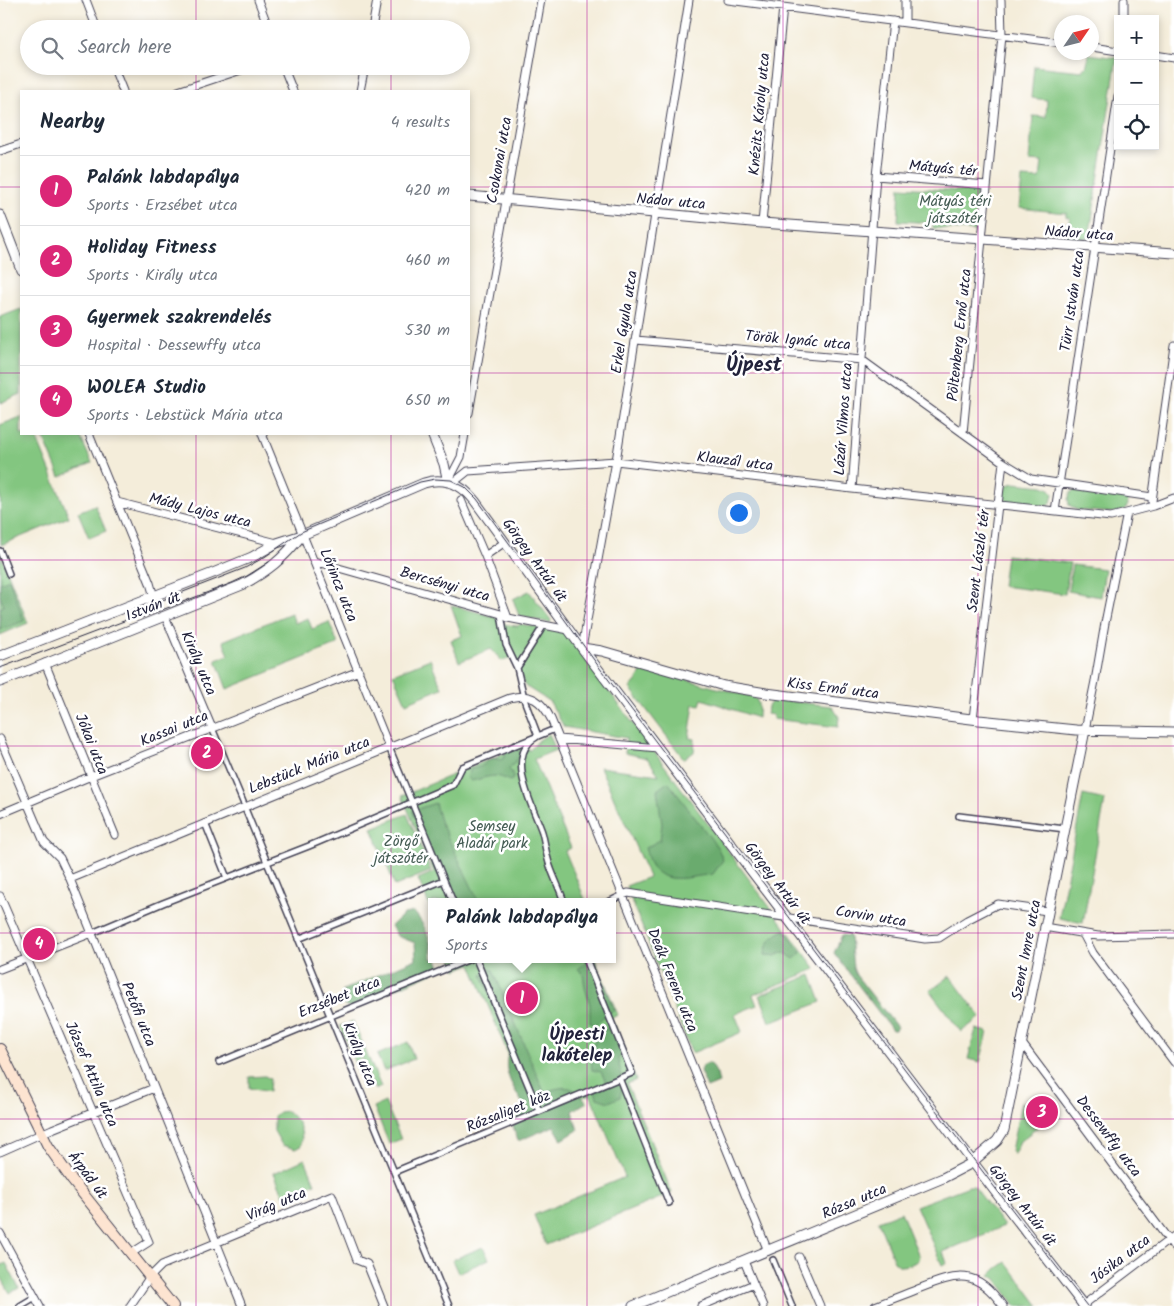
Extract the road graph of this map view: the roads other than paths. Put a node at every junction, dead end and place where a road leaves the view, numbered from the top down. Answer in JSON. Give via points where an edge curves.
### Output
{"nodes":[{"id":1,"x":86,"y":0,"type":"edge"},
{"id":2,"x":258,"y":0,"type":"edge"},
{"id":3,"x":377,"y":0,"type":"edge"},
{"id":4,"x":541,"y":0,"type":"edge"},
{"id":5,"x":690,"y":0,"type":"edge"},
{"id":6,"x":728,"y":0,"type":"edge"},
{"id":7,"x":905,"y":0,"type":"edge"},
{"id":8,"x":1001,"y":0,"type":"edge"},
{"id":9,"x":1124,"y":0,"type":"edge"},
{"id":10,"x":783,"y":7,"type":"junction"},
{"id":11,"x":1124,"y":15,"type":"edge"},
{"id":12,"x":94,"y":20,"type":"edge"},
{"id":13,"x":266,"y":20,"type":"edge"},
{"id":14,"x":374,"y":20,"type":"edge"},
{"id":15,"x":893,"y":21,"type":"junction"},
{"id":16,"x":905,"y":22,"type":"junction"},
{"id":17,"x":1002,"y":35,"type":"junction"},
{"id":18,"x":1054,"y":42,"type":"edge"},
{"id":19,"x":1099,"y":48,"type":"edge"},
{"id":20,"x":1114,"y":50,"type":"edge"},
{"id":21,"x":1159,"y":56,"type":"edge"},
{"id":22,"x":1174,"y":58,"type":"edge"},
{"id":23,"x":117,"y":75,"type":"edge"},
{"id":24,"x":226,"y":75,"type":"edge"},
{"id":25,"x":287,"y":75,"type":"edge"},
{"id":26,"x":363,"y":75,"type":"edge"},
{"id":27,"x":123,"y":90,"type":"edge"},
{"id":28,"x":181,"y":90,"type":"edge"},
{"id":29,"x":294,"y":90,"type":"edge"},
{"id":30,"x":360,"y":90,"type":"edge"},
{"id":31,"x":1117,"y":105,"type":"edge"},
{"id":32,"x":20,"y":144,"type":"edge"},
{"id":33,"x":0,"y":151,"type":"edge"},
{"id":34,"x":876,"y":176,"type":"junction"},
{"id":35,"x":987,"y":186,"type":"junction"},
{"id":36,"x":470,"y":196,"type":"edge"},
{"id":37,"x":506,"y":200,"type":"junction"},
{"id":38,"x":655,"y":214,"type":"junction"},
{"id":39,"x":0,"y":215,"type":"edge"},
{"id":40,"x":762,"y":223,"type":"junction"},
{"id":41,"x":872,"y":231,"type":"junction"},
{"id":42,"x":982,"y":240,"type":"junction"},
{"id":43,"x":1094,"y":248,"type":"junction"},
{"id":44,"x":1174,"y":253,"type":"edge"},
{"id":45,"x":20,"y":266,"type":"edge"},
{"id":46,"x":636,"y":340,"type":"junction"},
{"id":47,"x":1174,"y":345,"type":"edge"},
{"id":48,"x":862,"y":360,"type":"junction"},
{"id":49,"x":470,"y":407,"type":"edge"},
{"id":50,"x":963,"y":433,"type":"junction"},
{"id":51,"x":89,"y":435,"type":"edge"},
{"id":52,"x":262,"y":435,"type":"edge"},
{"id":53,"x":432,"y":435,"type":"edge"},
{"id":54,"x":465,"y":435,"type":"edge"},
{"id":55,"x":461,"y":457,"type":"junction"},
{"id":56,"x":616,"y":461,"type":"junction"},
{"id":57,"x":1003,"y":462,"type":"junction"},
{"id":58,"x":468,"y":471,"type":"junction"},
{"id":59,"x":450,"y":483,"type":"junction"},
{"id":60,"x":1059,"y":483,"type":"junction"},
{"id":61,"x":852,"y":489,"type":"junction"},
{"id":62,"x":1152,"y":497,"type":"junction"},
{"id":63,"x":1174,"y":498,"type":"edge"},
{"id":64,"x":461,"y":500,"type":"dead end"},
{"id":65,"x":117,"y":502,"type":"junction"},
{"id":66,"x":997,"y":504,"type":"junction"},
{"id":67,"x":1153,"y":506,"type":"junction"},
{"id":68,"x":1055,"y":511,"type":"junction"},
{"id":69,"x":1127,"y":514,"type":"junction"},
{"id":70,"x":302,"y":534,"type":"junction"},
{"id":71,"x":505,"y":542,"type":"junction"},
{"id":72,"x":277,"y":543,"type":"junction"},
{"id":73,"x":0,"y":551,"type":"edge"},
{"id":74,"x":485,"y":556,"type":"junction"},
{"id":75,"x":314,"y":561,"type":"junction"},
{"id":76,"x":9,"y":574,"type":"dead end"},
{"id":77,"x":154,"y":597,"type":"junction"},
{"id":78,"x":165,"y":616,"type":"junction"},
{"id":79,"x":505,"y":616,"type":"junction"},
{"id":80,"x":544,"y":625,"type":"junction"},
{"id":81,"x":569,"y":630,"type":"junction"},
{"id":82,"x":582,"y":648,"type":"junction"},
{"id":83,"x":0,"y":656,"type":"edge"},
{"id":84,"x":45,"y":663,"type":"junction"},
{"id":85,"x":516,"y":668,"type":"junction"},
{"id":86,"x":359,"y":671,"type":"junction"},
{"id":87,"x":0,"y":682,"type":"edge"},
{"id":88,"x":523,"y":696,"type":"junction"},
{"id":89,"x":972,"y":719,"type":"junction"},
{"id":90,"x":212,"y":728,"type":"junction"},
{"id":91,"x":555,"y":729,"type":"junction"},
{"id":92,"x":1085,"y":730,"type":"junction"},
{"id":93,"x":1174,"y":732,"type":"edge"},
{"id":94,"x":538,"y":736,"type":"junction"},
{"id":95,"x":0,"y":739,"type":"edge"},
{"id":96,"x":559,"y":739,"type":"junction"},
{"id":97,"x":389,"y":747,"type":"junction"},
{"id":98,"x":658,"y":748,"type":"junction"},
{"id":99,"x":90,"y":776,"type":"junction"},
{"id":100,"x":243,"y":802,"type":"dead end"},
{"id":101,"x":412,"y":802,"type":"junction"},
{"id":102,"x":26,"y":803,"type":"junction"},
{"id":103,"x":246,"y":811,"type":"dead end"},
{"id":104,"x":0,"y":814,"type":"edge"},
{"id":105,"x":959,"y":816,"type":"dead end"},
{"id":106,"x":205,"y":823,"type":"junction"},
{"id":107,"x":1065,"y":829,"type":"junction"},
{"id":108,"x":115,"y":836,"type":"dead end"},
{"id":109,"x":267,"y":862,"type":"junction"},
{"id":110,"x":227,"y":878,"type":"junction"},
{"id":111,"x":70,"y":879,"type":"junction"},
{"id":112,"x":444,"y":880,"type":"junction"},
{"id":113,"x":623,"y":895,"type":"junction"},
{"id":114,"x":0,"y":896,"type":"edge"},
{"id":115,"x":451,"y":898,"type":"edge"},
{"id":116,"x":562,"y":898,"type":"edge"},
{"id":117,"x":616,"y":898,"type":"edge"},
{"id":118,"x":1047,"y":911,"type":"junction"},
{"id":119,"x":787,"y":918,"type":"junction"},
{"id":120,"x":1044,"y":927,"type":"junction"},
{"id":121,"x":92,"y":933,"type":"junction"},
{"id":122,"x":1083,"y":934,"type":"junction"},
{"id":123,"x":1174,"y":934,"type":"edge"},
{"id":124,"x":298,"y":939,"type":"junction"},
{"id":125,"x":26,"y":958,"type":"junction"},
{"id":126,"x":460,"y":963,"type":"edge"},
{"id":127,"x":478,"y":963,"type":"edge"},
{"id":128,"x":588,"y":963,"type":"edge"},
{"id":129,"x":0,"y":969,"type":"edge"},
{"id":130,"x":330,"y":1016,"type":"junction"},
{"id":131,"x":1021,"y":1042,"type":"junction"},
{"id":132,"x":0,"y":1049,"type":"edge"},
{"id":133,"x":219,"y":1062,"type":"dead end"},
{"id":134,"x":1174,"y":1062,"type":"edge"},
{"id":135,"x":619,"y":1078,"type":"junction"},
{"id":136,"x":154,"y":1088,"type":"junction"},
{"id":137,"x":539,"y":1111,"type":"junction"},
{"id":138,"x":93,"y":1112,"type":"junction"},
{"id":139,"x":41,"y":1134,"type":"junction"},
{"id":140,"x":0,"y":1152,"type":"edge"},
{"id":141,"x":972,"y":1162,"type":"junction"},
{"id":142,"x":394,"y":1172,"type":"junction"},
{"id":143,"x":669,"y":1203,"type":"dead end"},
{"id":144,"x":0,"y":1233,"type":"edge"},
{"id":145,"x":1172,"y":1238,"type":"edge"},
{"id":146,"x":216,"y":1243,"type":"junction"},
{"id":147,"x":1174,"y":1246,"type":"edge"},
{"id":148,"x":768,"y":1251,"type":"junction"},
{"id":149,"x":130,"y":1254,"type":"junction"},
{"id":150,"x":799,"y":1257,"type":"dead end"},
{"id":151,"x":773,"y":1260,"type":"dead end"},
{"id":152,"x":744,"y":1261,"type":"junction"},
{"id":153,"x":149,"y":1278,"type":"junction"},
{"id":154,"x":754,"y":1284,"type":"junction"},
{"id":155,"x":35,"y":1297,"type":"junction"},
{"id":156,"x":20,"y":1306,"type":"edge"},
{"id":157,"x":40,"y":1306,"type":"edge"},
{"id":158,"x":130,"y":1306,"type":"edge"},
{"id":159,"x":173,"y":1306,"type":"edge"},
{"id":160,"x":242,"y":1306,"type":"edge"},
{"id":161,"x":384,"y":1306,"type":"edge"},
{"id":162,"x":449,"y":1306,"type":"edge"},
{"id":163,"x":633,"y":1306,"type":"edge"},
{"id":164,"x":701,"y":1306,"type":"edge"},
{"id":165,"x":763,"y":1306,"type":"edge"},
{"id":166,"x":792,"y":1306,"type":"edge"},
{"id":167,"x":820,"y":1306,"type":"edge"},
{"id":168,"x":874,"y":1306,"type":"edge"},
{"id":169,"x":1003,"y":1306,"type":"edge"},
{"id":170,"x":1083,"y":1306,"type":"edge"}],
"edges":[{"from":1,"to":12,"type":"street"},
{"from":2,"to":13,"type":"street"},
{"from":3,"to":14,"type":"street"},
{"from":4,"to":37,"type":"street","name":"Csokonai utca"},
{"from":5,"to":38,"type":"street","name":"Erkel Gyula utca"},
{"from":6,"to":10,"type":"street"},
{"from":7,"to":16,"type":"street"},
{"from":8,"to":17,"type":"street"},
{"from":9,"to":11,"type":"street"},
{"from":10,"to":15,"type":"street"},
{"from":10,"to":40,"type":"street","name":"Knézits Károly utca"},
{"from":15,"to":16,"type":"street"},
{"from":15,"to":34,"type":"street"},
{"from":16,"to":17,"type":"street"},
{"from":17,"to":18,"type":"street"},
{"from":17,"to":35,"type":"street"},
{"from":19,"to":20,"type":"street"},
{"from":21,"to":22,"type":"street"},
{"from":23,"to":27,"type":"street"},
{"from":24,"to":28,"type":"street"},
{"from":25,"to":29,"type":"street"},
{"from":26,"to":30,"type":"street"},
{"from":31,"to":43,"type":"street","name":"Türr István utca"},
{"from":32,"to":33,"type":"street"},
{"from":34,"to":35,"type":"street","name":"Mátyás tér"},
{"from":34,"to":41,"type":"street"},
{"from":35,"to":42,"type":"street","name":"Mátyás tér"},
{"from":36,"to":37,"type":"street","name":"Nádor utca"},
{"from":37,"to":38,"type":"street","name":"Nádor utca"},
{"from":37,"to":49,"type":"street","name":"Csokonai utca"},
{"from":38,"to":40,"type":"street","name":"Nádor utca"},
{"from":38,"to":46,"type":"street","name":"Erkel Gyula utca"},
{"from":39,"to":45,"type":"street"},
{"from":40,"to":41,"type":"street","name":"Nádor utca"},
{"from":41,"to":42,"type":"street"},
{"from":41,"to":48,"type":"street","name":"Lázár Vilmos utca"},
{"from":42,"to":43,"type":"street","name":"Nádor utca"},
{"from":42,"to":50,"type":"street","name":"Pöltenberg Ernő utca"},
{"from":43,"to":44,"type":"street","name":"Nádor utca"},
{"from":43,"to":60,"type":"street","name":"Türr István utca"},
{"from":46,"to":48,"type":"street","name":"Török Ignác utca"},
{"from":46,"to":56,"type":"street","name":"Erkel Gyula utca"},
{"from":47,"to":62,"type":"street"},
{"from":48,"to":50,"type":"street","name":"Török Ignác utca"},
{"from":48,"to":61,"type":"street","name":"Lázár Vilmos utca"},
{"from":50,"to":57,"type":"street","name":"Török Ignác utca"},
{"from":51,"to":65,"type":"street"},
{"from":52,"to":70,"type":"street","name":"Lőrincz utca"},
{"from":53,"to":59,"type":"street"},
{"from":54,"to":55,"type":"street"},
{"from":55,"to":58,"type":"street","via":[[462,465]]},
{"from":55,"to":59,"type":"street"},
{"from":56,"to":58,"type":"street","name":"Klauzál utca"},
{"from":56,"to":61,"type":"street","name":"Klauzál utca"},
{"from":56,"to":82,"type":"street","name":"Erkel Gyula utca"},
{"from":57,"to":60,"type":"street","via":[[1031,479]]},
{"from":57,"to":66,"type":"street"},
{"from":58,"to":59,"type":"street"},
{"from":59,"to":70,"type":"street","name":"István út","via":[[424,484]]},
{"from":59,"to":71,"type":"street","name":"Görgey Artúr út","via":[[472,497]]},
{"from":60,"to":62,"type":"street"},
{"from":60,"to":68,"type":"street","name":"Türr István utca"},
{"from":61,"to":66,"type":"street","name":"Klauzál utca"},
{"from":62,"to":67,"type":"street"},
{"from":63,"to":67,"type":"street","name":"Szent László tér"},
{"from":64,"to":74,"type":"street"},
{"from":65,"to":72,"type":"street","name":"Mády Lajos utca"},
{"from":65,"to":77,"type":"street"},
{"from":66,"to":68,"type":"street","name":"Szent László tér"},
{"from":66,"to":89,"type":"street","name":"Szent László tér"},
{"from":67,"to":69,"type":"street","name":"Szent László tér"},
{"from":68,"to":69,"type":"street","name":"Szent László tér","via":[[1111,517]]},
{"from":69,"to":92,"type":"street"},
{"from":70,"to":72,"type":"street","name":"István út"},
{"from":70,"to":75,"type":"street","name":"Lőrincz utca"},
{"from":70,"to":78,"type":"street","name":"István út","via":[[290,551],[242,586]]},
{"from":71,"to":74,"type":"street"},
{"from":71,"to":81,"type":"street","name":"Görgey Artúr út"},
{"from":72,"to":77,"type":"street","name":"István út","via":[[252,557]]},
{"from":73,"to":76,"type":"street"},
{"from":74,"to":79,"type":"street"},
{"from":75,"to":79,"type":"street","name":"Bercsényi utca"},
{"from":75,"to":86,"type":"street","name":"Lőrincz utca"},
{"from":77,"to":83,"type":"street","name":"István út"},
{"from":78,"to":84,"type":"street","name":"István út"},
{"from":78,"to":90,"type":"street","name":"Király utca"},
{"from":79,"to":80,"type":"street","name":"Bercsényi utca"},
{"from":79,"to":85,"type":"street","via":[[506,644]]},
{"from":80,"to":81,"type":"street","name":"Bercsényi utca"},
{"from":80,"to":85,"type":"street"},
{"from":81,"to":82,"type":"street","name":"Görgey Artúr út"},
{"from":82,"to":89,"type":"street","name":"Kiss Ernő utca","via":[[766,694]]},
{"from":82,"to":98,"type":"street","name":"Görgey Artúr út"},
{"from":84,"to":87,"type":"street","name":"István út"},
{"from":84,"to":99,"type":"street","name":"Jókai utca"},
{"from":85,"to":88,"type":"street"},
{"from":86,"to":90,"type":"street","name":"Kassai utca"},
{"from":86,"to":97,"type":"street","name":"Lőrincz utca"},
{"from":88,"to":91,"type":"street","name":"Deák Ferenc utca","via":[[542,705]]},
{"from":88,"to":94,"type":"street"},
{"from":88,"to":97,"type":"street","name":"Lebstück Mária utca","via":[[510,698]]},
{"from":89,"to":92,"type":"street","name":"Kiss Ernő utca"},
{"from":90,"to":99,"type":"street","name":"Kassai utca"},
{"from":90,"to":100,"type":"street","name":"Király utca"},
{"from":91,"to":94,"type":"street"},
{"from":91,"to":96,"type":"street","name":"Deák Ferenc utca"},
{"from":92,"to":93,"type":"street","name":"Kiss Ernő utca"},
{"from":92,"to":107,"type":"street","name":"Szent Imre utca"},
{"from":94,"to":101,"type":"street","via":[[462,767],[453,785]]},
{"from":94,"to":116,"type":"street","via":[[525,748],[522,777]]},
{"from":95,"to":102,"type":"street","name":"Petőfi utca"},
{"from":96,"to":98,"type":"street"},
{"from":96,"to":113,"type":"street","name":"Deák Ferenc utca"},
{"from":97,"to":101,"type":"street"},
{"from":97,"to":106,"type":"street","name":"Lebstück Mária utca"},
{"from":98,"to":119,"type":"street","name":"Görgey Artúr út"},
{"from":99,"to":102,"type":"street","name":"Kassai utca"},
{"from":99,"to":108,"type":"street","name":"Jókai utca"},
{"from":101,"to":109,"type":"street"},
{"from":101,"to":112,"type":"street"},
{"from":102,"to":104,"type":"street","name":"Kassai utca"},
{"from":102,"to":111,"type":"street","name":"Petőfi utca","via":[[44,842],[60,858]]},
{"from":103,"to":109,"type":"street","name":"Király utca"},
{"from":105,"to":107,"type":"street"},
{"from":106,"to":110,"type":"street"},
{"from":106,"to":111,"type":"street","name":"Lebstück Mária utca"},
{"from":107,"to":118,"type":"street","name":"Szent Imre utca"},
{"from":109,"to":110,"type":"street"},
{"from":109,"to":124,"type":"street","name":"Király utca"},
{"from":110,"to":121,"type":"street"},
{"from":111,"to":121,"type":"street","name":"Petőfi utca"},
{"from":112,"to":115,"type":"street"},
{"from":112,"to":124,"type":"street"},
{"from":113,"to":117,"type":"street"},
{"from":113,"to":119,"type":"street","name":"Corvin utca"},
{"from":113,"to":148,"type":"street","name":"Deák Ferenc utca"},
{"from":114,"to":125,"type":"street","name":"József Attila utca"},
{"from":118,"to":119,"type":"street","name":"Corvin utca","via":[[998,904],[935,939]]},
{"from":118,"to":120,"type":"street","name":"Szent Imre utca"},
{"from":119,"to":141,"type":"street","name":"Görgey Artúr út"},
{"from":120,"to":122,"type":"street"},
{"from":120,"to":131,"type":"street","name":"Szent Imre utca"},
{"from":121,"to":125,"type":"street"},
{"from":121,"to":136,"type":"street","name":"Petőfi utca"},
{"from":122,"to":123,"type":"street"},
{"from":122,"to":134,"type":"street","via":[[1093,953]]},
{"from":124,"to":130,"type":"street","name":"Király utca"},
{"from":125,"to":129,"type":"street"},
{"from":125,"to":138,"type":"street","name":"József Attila utca"},
{"from":126,"to":130,"type":"street","name":"Erzsébet utca"},
{"from":127,"to":137,"type":"street"},
{"from":128,"to":135,"type":"street","name":"Rózsaliget köz","via":[[632,1073]]},
{"from":130,"to":133,"type":"street","name":"Erzsébet utca"},
{"from":130,"to":142,"type":"street","name":"Király utca"},
{"from":131,"to":141,"type":"street","name":"Szent Imre utca","via":[[1004,1130],[997,1142]]},
{"from":131,"to":145,"type":"street","name":"Dessewffy utca"},
{"from":132,"to":139,"type":"main road","name":"Árpád út"},
{"from":135,"to":137,"type":"street","name":"Rózsaliget köz"},
{"from":135,"to":143,"type":"street"},
{"from":136,"to":138,"type":"street"},
{"from":136,"to":146,"type":"street","name":"Petőfi utca"},
{"from":137,"to":142,"type":"street","name":"Rózsaliget köz"},
{"from":138,"to":139,"type":"street"},
{"from":138,"to":149,"type":"street","name":"József Attila utca","via":[[149,1242]]},
{"from":139,"to":140,"type":"street"},
{"from":139,"to":149,"type":"main road","name":"Árpád út","via":[[72,1180]]},
{"from":141,"to":148,"type":"street","name":"Rózsa utca","via":[[943,1178]]},
{"from":141,"to":170,"type":"street","name":"Görgey Artúr út"},
{"from":142,"to":162,"type":"street","name":"Király utca"},
{"from":144,"to":155,"type":"street"},
{"from":145,"to":147,"type":"street","name":"Dessewffy utca"},
{"from":145,"to":170,"type":"street","name":"Jósika utca"},
{"from":146,"to":153,"type":"street","name":"Virág utca","via":[[162,1265]]},
{"from":146,"to":160,"type":"street","name":"Petőfi utca"},
{"from":146,"to":161,"type":"street","name":"Virág utca","via":[[332,1195],[357,1260],[367,1264]]},
{"from":148,"to":152,"type":"street","name":"Rózsa utca"},
{"from":149,"to":153,"type":"main road","name":"Árpád út"},
{"from":150,"to":167,"type":"street"},
{"from":151,"to":166,"type":"street"},
{"from":152,"to":154,"type":"street"},
{"from":152,"to":163,"type":"street","name":"Rózsa utca"},
{"from":153,"to":158,"type":"street","name":"Virág utca"},
{"from":153,"to":159,"type":"main road","name":"Árpád út"},
{"from":154,"to":164,"type":"street"},
{"from":154,"to":165,"type":"street"},
{"from":155,"to":156,"type":"street"},
{"from":155,"to":157,"type":"street"},
{"from":168,"to":169,"type":"street","via":[[944,1278],[961,1276],[987,1287]]}]}
